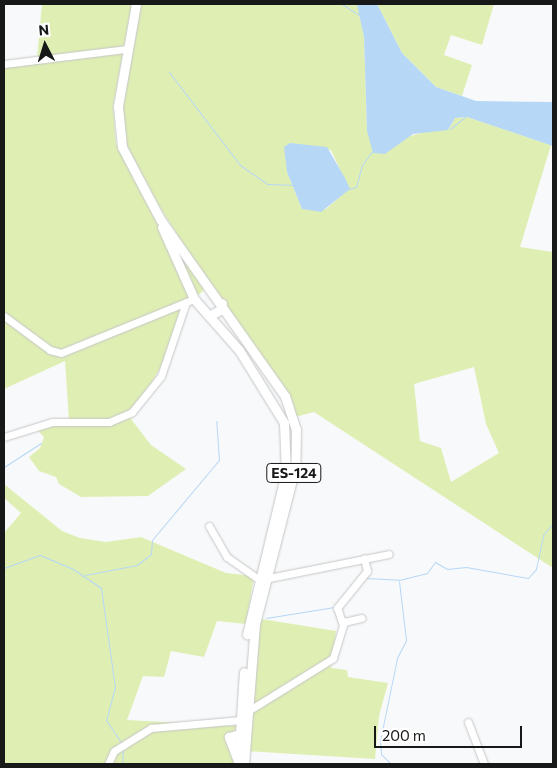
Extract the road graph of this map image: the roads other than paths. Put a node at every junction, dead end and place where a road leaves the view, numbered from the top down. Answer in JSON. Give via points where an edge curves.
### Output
{"nodes":[{"id":1,"x":136,"y":4,"type":"edge"},
{"id":2,"x":127,"y":49,"type":"junction"},
{"id":3,"x":4,"y":64,"type":"edge"},
{"id":4,"x":160,"y":219,"type":"junction"},
{"id":5,"x":203,"y":275,"type":"junction"},
{"id":6,"x":188,"y":284,"type":"junction"},
{"id":7,"x":190,"y":300,"type":"junction"},
{"id":8,"x":222,"y":303,"type":"junction"},
{"id":9,"x":4,"y":316,"type":"edge"},
{"id":10,"x":208,"y":316,"type":"junction"},
{"id":11,"x":4,"y":437,"type":"edge"},
{"id":12,"x":209,"y":526,"type":"dead end"},
{"id":13,"x":389,"y":554,"type":"dead end"},
{"id":14,"x":364,"y":558,"type":"junction"},
{"id":15,"x":261,"y":579,"type":"junction"},
{"id":16,"x":362,"y":618,"type":"dead end"},
{"id":17,"x":342,"y":625,"type":"junction"},
{"id":18,"x":248,"y":711,"type":"junction"},
{"id":19,"x":241,"y":720,"type":"junction"},
{"id":20,"x":468,"y":722,"type":"dead end"},
{"id":21,"x":243,"y":733,"type":"junction"},
{"id":22,"x":240,"y":763,"type":"edge"},
{"id":23,"x":108,"y":764,"type":"edge"},
{"id":24,"x":484,"y":764,"type":"edge"}],
"edges":[{"from":1,"to":2,"type":"main road","number":"ES-124"},
{"from":2,"to":3,"type":"street"},
{"from":2,"to":4,"type":"main road","number":"ES-124","via":[[118,106],[120,134],[130,164]]},
{"from":4,"to":5,"type":"main road","number":"ES-124"},
{"from":4,"to":6,"type":"main road","number":"ES-124"},
{"from":5,"to":6,"type":"main road"},
{"from":5,"to":8,"type":"main road","number":"ES-124"},
{"from":6,"to":7,"type":"main road","number":"ES-124"},
{"from":7,"to":9,"type":"street","via":[[61,353]]},
{"from":7,"to":10,"type":"main road","number":"ES-124"},
{"from":7,"to":11,"type":"street","via":[[160,376],[132,412],[109,422],[43,424]]},
{"from":8,"to":10,"type":"main road","via":[[220,310]]},
{"from":8,"to":15,"type":"main road","number":"ES-124","via":[[284,396],[296,429],[295,468]]},
{"from":10,"to":15,"type":"main road","number":"ES-124","via":[[271,395],[286,431],[286,472]]},
{"from":12,"to":15,"type":"street","via":[[227,557]]},
{"from":13,"to":14,"type":"street"},
{"from":14,"to":15,"type":"street"},
{"from":14,"to":17,"type":"street","via":[[368,567],[363,578],[337,608]]},
{"from":15,"to":18,"type":"main road","number":"ES-124"},
{"from":15,"to":19,"type":"main road","number":"ES-124","via":[[249,624]]},
{"from":16,"to":17,"type":"street","via":[[348,618]]},
{"from":17,"to":18,"type":"street","via":[[333,658]]},
{"from":18,"to":21,"type":"main road","number":"ES-124"},
{"from":19,"to":21,"type":"main road","number":"ES-124"},
{"from":19,"to":23,"type":"street","via":[[151,728],[114,750]]},
{"from":20,"to":24,"type":"street"},
{"from":21,"to":22,"type":"main road","number":"ES-124"},
{"from":21,"to":22,"type":"main road","via":[[229,741]]}]}
